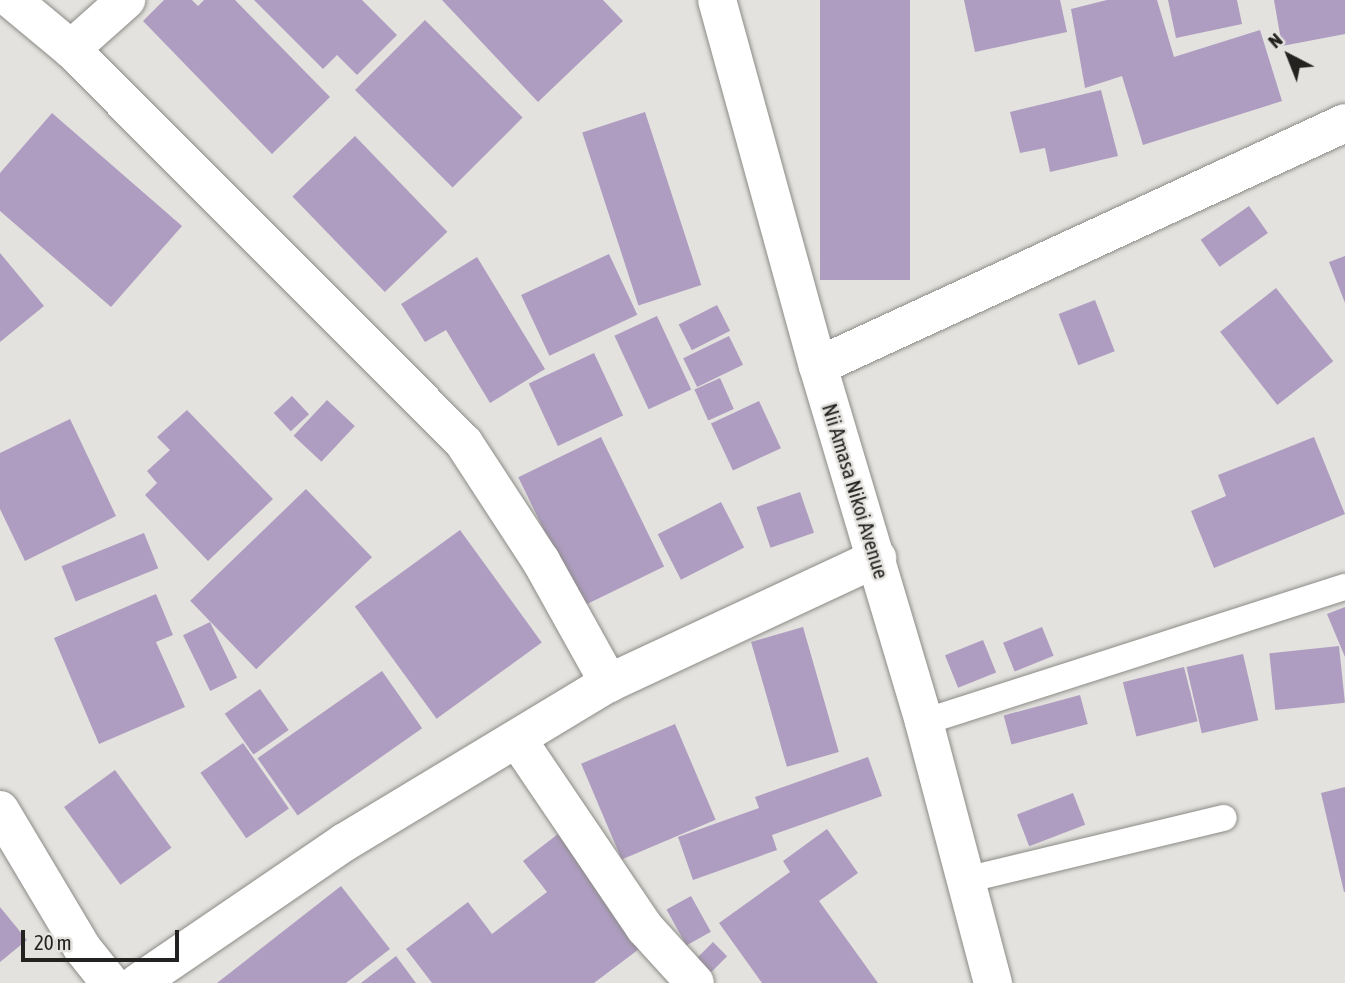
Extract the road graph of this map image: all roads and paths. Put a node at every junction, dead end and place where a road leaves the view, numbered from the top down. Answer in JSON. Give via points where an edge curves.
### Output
{"nodes":[{"id":1,"x":12,"y":0,"type":"edge"},
{"id":2,"x":126,"y":0,"type":"edge"},
{"id":3,"x":717,"y":0,"type":"edge"},
{"id":4,"x":72,"y":49,"type":"junction"},
{"id":5,"x":1345,"y":123,"type":"edge"},
{"id":6,"x":818,"y":366,"type":"junction"},
{"id":7,"x":877,"y":558,"type":"junction"},
{"id":8,"x":1345,"y":587,"type":"edge"},
{"id":9,"x":609,"y":682,"type":"junction"},
{"id":10,"x":924,"y":722,"type":"junction"},
{"id":11,"x":517,"y":739,"type":"junction"},
{"id":12,"x":0,"y":810,"type":"edge"},
{"id":13,"x":1224,"y":818,"type":"dead end"},
{"id":14,"x":965,"y":880,"type":"junction"},
{"id":15,"x":110,"y":983,"type":"edge"},
{"id":16,"x":138,"y":983,"type":"edge"},
{"id":17,"x":695,"y":983,"type":"edge"},
{"id":18,"x":993,"y":983,"type":"edge"}],
"edges":[{"from":1,"to":4,"type":"street"},
{"from":2,"to":4,"type":"street"},
{"from":3,"to":6,"type":"street","name":"Nii Amasa Nikoi Avenue"},
{"from":4,"to":9,"type":"street","via":[[464,443],[541,561]]},
{"from":5,"to":6,"type":"street"},
{"from":6,"to":7,"type":"street","name":"Nii Amasa Nikoi Avenue"},
{"from":7,"to":9,"type":"street"},
{"from":7,"to":10,"type":"street","name":"Nii Amasa Nikoi Avenue"},
{"from":8,"to":10,"type":"lane"},
{"from":9,"to":11,"type":"street"},
{"from":10,"to":14,"type":"street","name":"Nii Amasa Nikoi Avenue"},
{"from":11,"to":16,"type":"street","via":[[345,842]]},
{"from":11,"to":17,"type":"street","via":[[637,917]]},
{"from":12,"to":15,"type":"street","via":[[83,949]]},
{"from":13,"to":14,"type":"lane"},
{"from":14,"to":18,"type":"street","name":"Nii Amasa Nikoi Avenue"}]}
